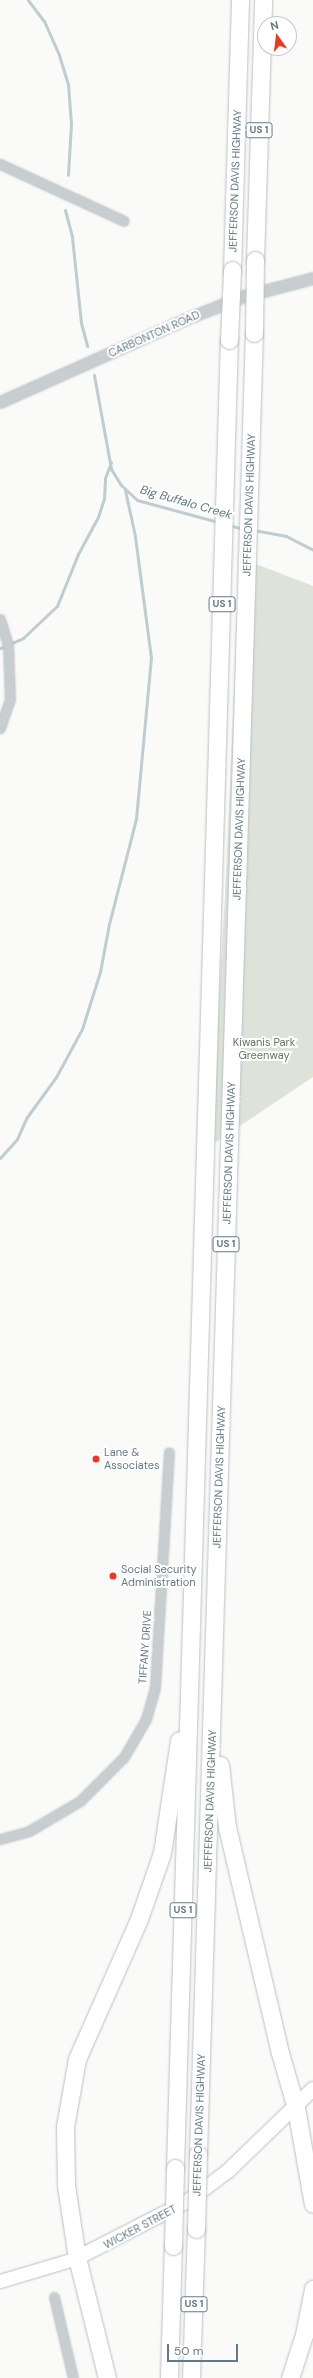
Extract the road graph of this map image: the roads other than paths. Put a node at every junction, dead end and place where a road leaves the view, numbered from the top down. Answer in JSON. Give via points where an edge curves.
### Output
{"nodes":[{"id":1,"x":240,"y":0,"type":"edge"},
{"id":2,"x":263,"y":0,"type":"edge"},
{"id":3,"x":0,"y":164,"type":"edge"},
{"id":4,"x":124,"y":221,"type":"dead end"},
{"id":5,"x":313,"y":278,"type":"edge"},
{"id":6,"x":0,"y":402,"type":"edge"},
{"id":7,"x":0,"y":619,"type":"edge"},
{"id":8,"x":0,"y":728,"type":"edge"},
{"id":9,"x":169,"y":1452,"type":"dead end"},
{"id":10,"x":191,"y":1652,"type":"junction"},
{"id":11,"x":214,"y":1684,"type":"junction"},
{"id":12,"x":0,"y":1839,"type":"edge"},
{"id":13,"x":313,"y":2089,"type":"edge"},
{"id":14,"x":296,"y":2108,"type":"junction"},
{"id":15,"x":313,"y":2204,"type":"edge"},
{"id":16,"x":77,"y":2258,"type":"junction"},
{"id":17,"x":0,"y":2281,"type":"edge"},
{"id":18,"x":313,"y":2289,"type":"edge"},
{"id":19,"x":54,"y":2297,"type":"dead end"},
{"id":20,"x":73,"y":2378,"type":"edge"},
{"id":21,"x":106,"y":2378,"type":"edge"},
{"id":22,"x":169,"y":2378,"type":"edge"},
{"id":23,"x":191,"y":2378,"type":"edge"},
{"id":24,"x":290,"y":2378,"type":"edge"}],
"edges":[{"from":1,"to":10,"type":"highway","name":"JEFFERSON DAVIS HIGHWAY","number":"US 1","bridge":true},
{"from":2,"to":11,"type":"highway","name":"JEFFERSON DAVIS HIGHWAY","number":"US 1","bridge":true},
{"from":3,"to":4,"type":"street"},
{"from":5,"to":6,"type":"street","name":"CARBONTON ROAD","via":[[244,296],[183,320]]},
{"from":7,"to":8,"type":"street","via":[[8,645],[10,699]]},
{"from":9,"to":12,"type":"street","name":"TIFFANY DRIVE","via":[[155,1687],[146,1719],[124,1758],[80,1801],[29,1831]]},
{"from":10,"to":16,"type":"highway","via":[[162,1854],[140,1919],[77,2059],[65,2134],[66,2185]]},
{"from":10,"to":22,"type":"highway","name":"JEFFERSON DAVIS HIGHWAY","number":"US 1","bridge":true},
{"from":11,"to":14,"type":"highway","via":[[227,1827],[280,2053]]},
{"from":11,"to":23,"type":"highway","name":"JEFFERSON DAVIS HIGHWAY","number":"US 1","bridge":true},
{"from":13,"to":14,"type":"main road","name":"WICKER STREET"},
{"from":14,"to":15,"type":"highway"},
{"from":14,"to":16,"type":"main road","name":"WICKER STREET","via":[[228,2172],[188,2201]]},
{"from":16,"to":17,"type":"main road","name":"WICKER STREET"},
{"from":16,"to":21,"type":"highway"},
{"from":18,"to":24,"type":"highway","via":[[304,2335]]},
{"from":19,"to":20,"type":"street"}]}
